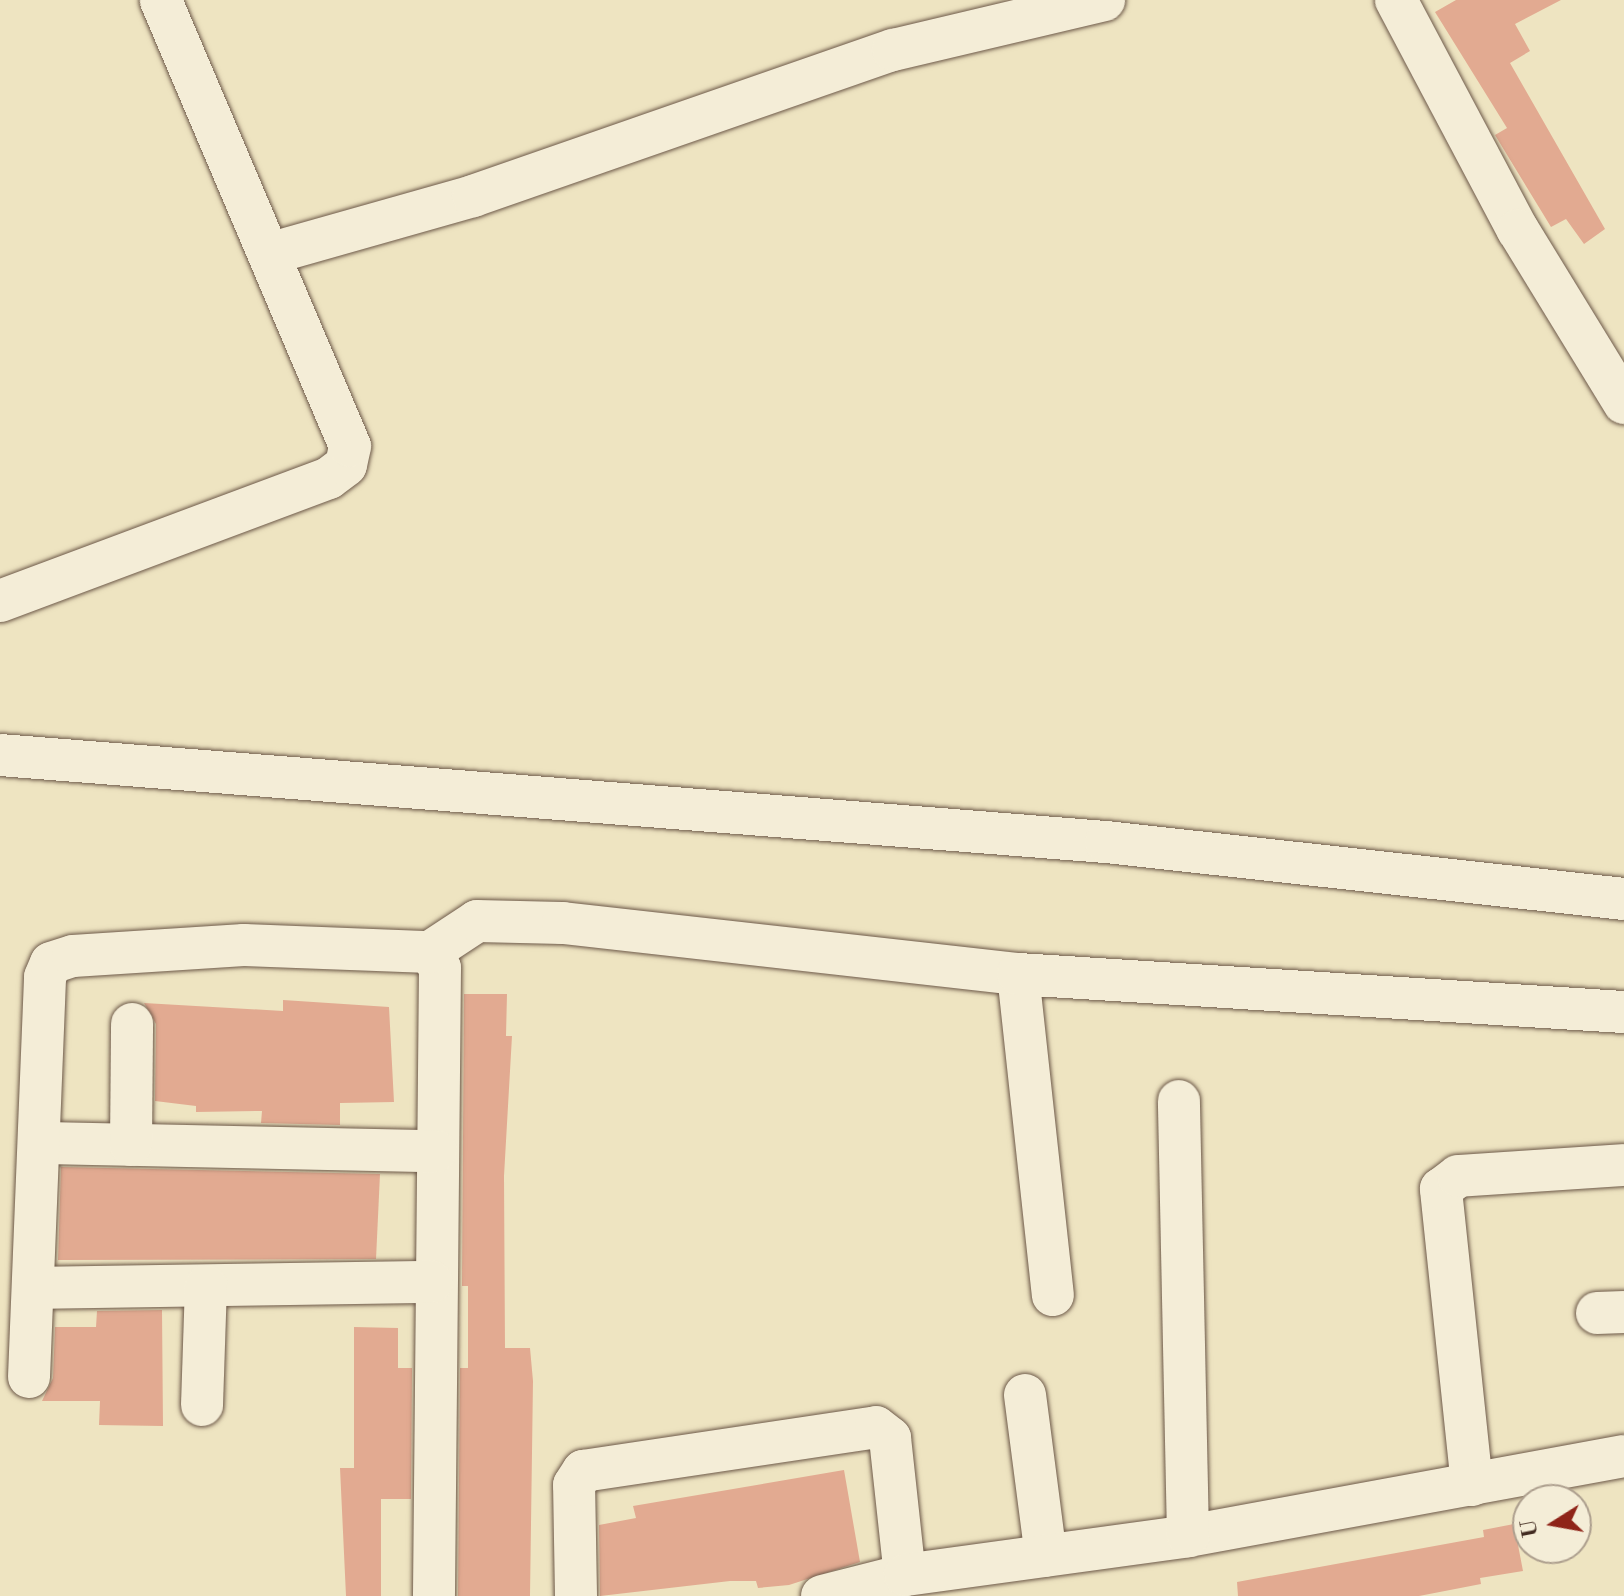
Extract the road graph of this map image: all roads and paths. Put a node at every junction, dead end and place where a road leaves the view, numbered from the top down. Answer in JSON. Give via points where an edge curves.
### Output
{"nodes":[{"id":1,"x":161,"y":0,"type":"edge"},
{"id":2,"x":1104,"y":0,"type":"edge"},
{"id":3,"x":1396,"y":0,"type":"edge"},
{"id":4,"x":272,"y":253,"type":"junction"},
{"id":5,"x":1624,"y":403,"type":"edge"},
{"id":6,"x":0,"y":601,"type":"edge"},
{"id":7,"x":0,"y":755,"type":"edge"},
{"id":8,"x":1624,"y":899,"type":"edge"},
{"id":9,"x":430,"y":952,"type":"junction"},
{"id":10,"x":1018,"y":974,"type":"junction"},
{"id":11,"x":1624,"y":1012,"type":"edge"},
{"id":12,"x":132,"y":1024,"type":"dead end"},
{"id":13,"x":1179,"y":1101,"type":"dead end"},
{"id":14,"x":43,"y":1143,"type":"junction"},
{"id":15,"x":131,"y":1145,"type":"junction"},
{"id":16,"x":436,"y":1151,"type":"junction"},
{"id":17,"x":1624,"y":1165,"type":"edge"},
{"id":18,"x":432,"y":1282,"type":"junction"},
{"id":19,"x":206,"y":1286,"type":"junction"},
{"id":20,"x":34,"y":1288,"type":"junction"},
{"id":21,"x":1053,"y":1295,"type":"dead end"},
{"id":22,"x":29,"y":1377,"type":"dead end"},
{"id":23,"x":1025,"y":1395,"type":"dead end"},
{"id":24,"x":202,"y":1405,"type":"dead end"},
{"id":25,"x":1624,"y":1456,"type":"edge"},
{"id":26,"x":1472,"y":1485,"type":"junction"},
{"id":27,"x":1188,"y":1536,"type":"junction"},
{"id":28,"x":1046,"y":1556,"type":"junction"},
{"id":29,"x":905,"y":1575,"type":"junction"},
{"id":30,"x":434,"y":1596,"type":"edge"},
{"id":31,"x":576,"y":1596,"type":"edge"},
{"id":32,"x":822,"y":1596,"type":"edge"}],
"edges":[{"from":1,"to":4,"type":"street"},
{"from":2,"to":4,"type":"street","via":[[893,50],[473,196]]},
{"from":3,"to":5,"type":"street","via":[[1518,230]]},
{"from":4,"to":6,"type":"street","via":[[350,446],[346,465],[329,478]]},
{"from":7,"to":8,"type":"street","via":[[1090,841]]},
{"from":9,"to":10,"type":"street","via":[[477,921],[563,923]]},
{"from":9,"to":14,"type":"street","via":[[244,945],[51,963],[45,977]]},
{"from":9,"to":16,"type":"street","via":[[440,968]]},
{"from":10,"to":11,"type":"street"},
{"from":10,"to":21,"type":"street"},
{"from":12,"to":15,"type":"street"},
{"from":13,"to":27,"type":"street"},
{"from":14,"to":15,"type":"street"},
{"from":14,"to":20,"type":"street"},
{"from":15,"to":16,"type":"street"},
{"from":16,"to":18,"type":"street"},
{"from":17,"to":26,"type":"street","via":[[1458,1176],[1441,1189]]},
{"from":18,"to":19,"type":"street"},
{"from":18,"to":30,"type":"street"},
{"from":19,"to":20,"type":"street"},
{"from":19,"to":24,"type":"street"},
{"from":20,"to":22,"type":"street"},
{"from":23,"to":28,"type":"street"},
{"from":25,"to":26,"type":"street"},
{"from":26,"to":27,"type":"street"},
{"from":27,"to":28,"type":"street"},
{"from":28,"to":29,"type":"street"},
{"from":29,"to":31,"type":"street","via":[[890,1438],[876,1427],[583,1471],[575,1478]]},
{"from":29,"to":32,"type":"street"}]}
